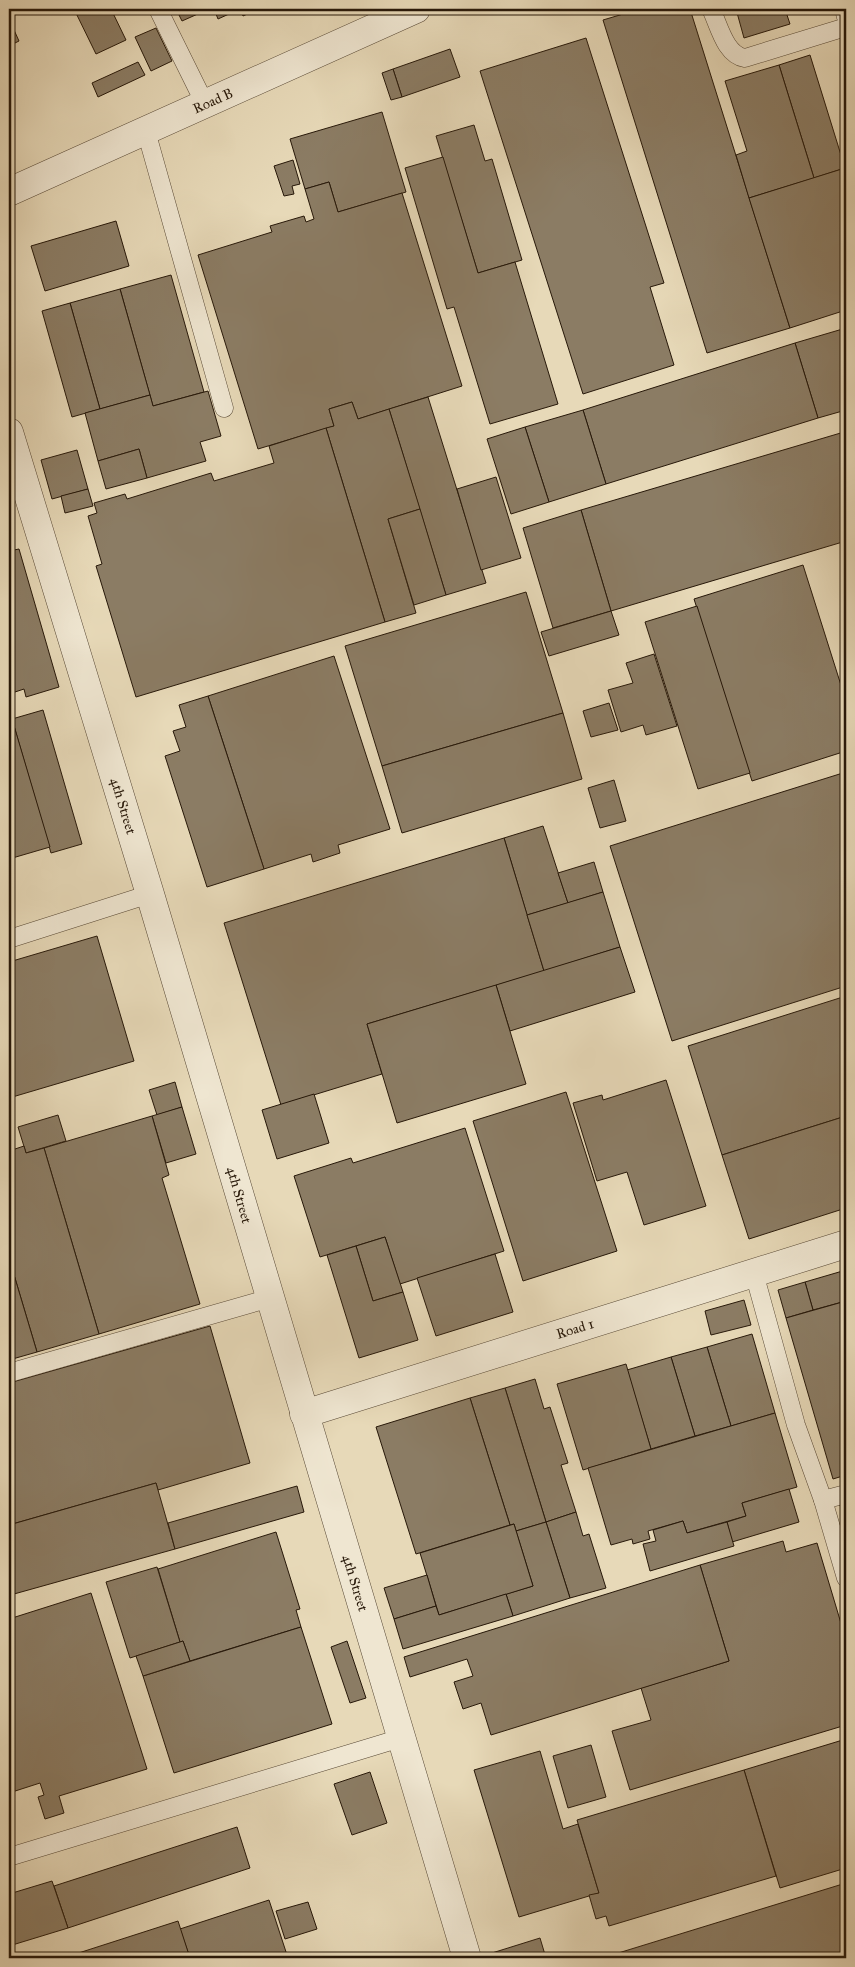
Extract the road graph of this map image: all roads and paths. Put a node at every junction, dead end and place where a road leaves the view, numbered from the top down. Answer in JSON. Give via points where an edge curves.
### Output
{"nodes":[{"id":1,"x":158,"y":9,"type":"edge"},
{"id":2,"x":416,"y":9,"type":"edge"},
{"id":3,"x":712,"y":9,"type":"edge"},
{"id":4,"x":844,"y":9,"type":"edge"},
{"id":5,"x":846,"y":17,"type":"edge"},
{"id":6,"x":846,"y":27,"type":"edge"},
{"id":7,"x":204,"y":104,"type":"junction"},
{"id":8,"x":146,"y":131,"type":"junction"},
{"id":9,"x":9,"y":192,"type":"edge"},
{"id":10,"x":224,"y":408,"type":"dead end"},
{"id":11,"x":9,"y":432,"type":"edge"},
{"id":12,"x":150,"y":894,"type":"junction"},
{"id":13,"x":9,"y":939,"type":"edge"},
{"id":14,"x":846,"y":1244,"type":"edge"},
{"id":15,"x":754,"y":1273,"type":"junction"},
{"id":16,"x":270,"y":1298,"type":"junction"},
{"id":17,"x":9,"y":1373,"type":"edge"},
{"id":18,"x":304,"y":1414,"type":"junction"},
{"id":19,"x":846,"y":1494,"type":"edge"},
{"id":20,"x":823,"y":1500,"type":"junction"},
{"id":21,"x":846,"y":1578,"type":"edge"},
{"id":22,"x":401,"y":1738,"type":"junction"},
{"id":23,"x":9,"y":1857,"type":"edge"},
{"id":24,"x":467,"y":1958,"type":"edge"}],
"edges":[{"from":1,"to":7,"type":"lane"},
{"from":2,"to":7,"type":"street","name":"Road B"},
{"from":3,"to":6,"type":"lane","via":[[731,53],[745,58]]},
{"from":4,"to":5,"type":"lane"},
{"from":7,"to":8,"type":"street","name":"Road B"},
{"from":8,"to":9,"type":"street","name":"Road B"},
{"from":8,"to":10,"type":"lane"},
{"from":11,"to":12,"type":"street","name":"4th Street"},
{"from":12,"to":13,"type":"lane"},
{"from":12,"to":16,"type":"street","name":"4th Street"},
{"from":14,"to":15,"type":"street","name":"Road 1"},
{"from":15,"to":18,"type":"street","name":"Road 1"},
{"from":15,"to":20,"type":"lane","via":[[796,1425]]},
{"from":16,"to":17,"type":"lane"},
{"from":16,"to":18,"type":"street","name":"4th Street"},
{"from":18,"to":22,"type":"street","name":"4th Street"},
{"from":19,"to":20,"type":"lane"},
{"from":20,"to":21,"type":"lane"},
{"from":22,"to":23,"type":"lane"},
{"from":22,"to":24,"type":"street","name":"4th Street"}]}
